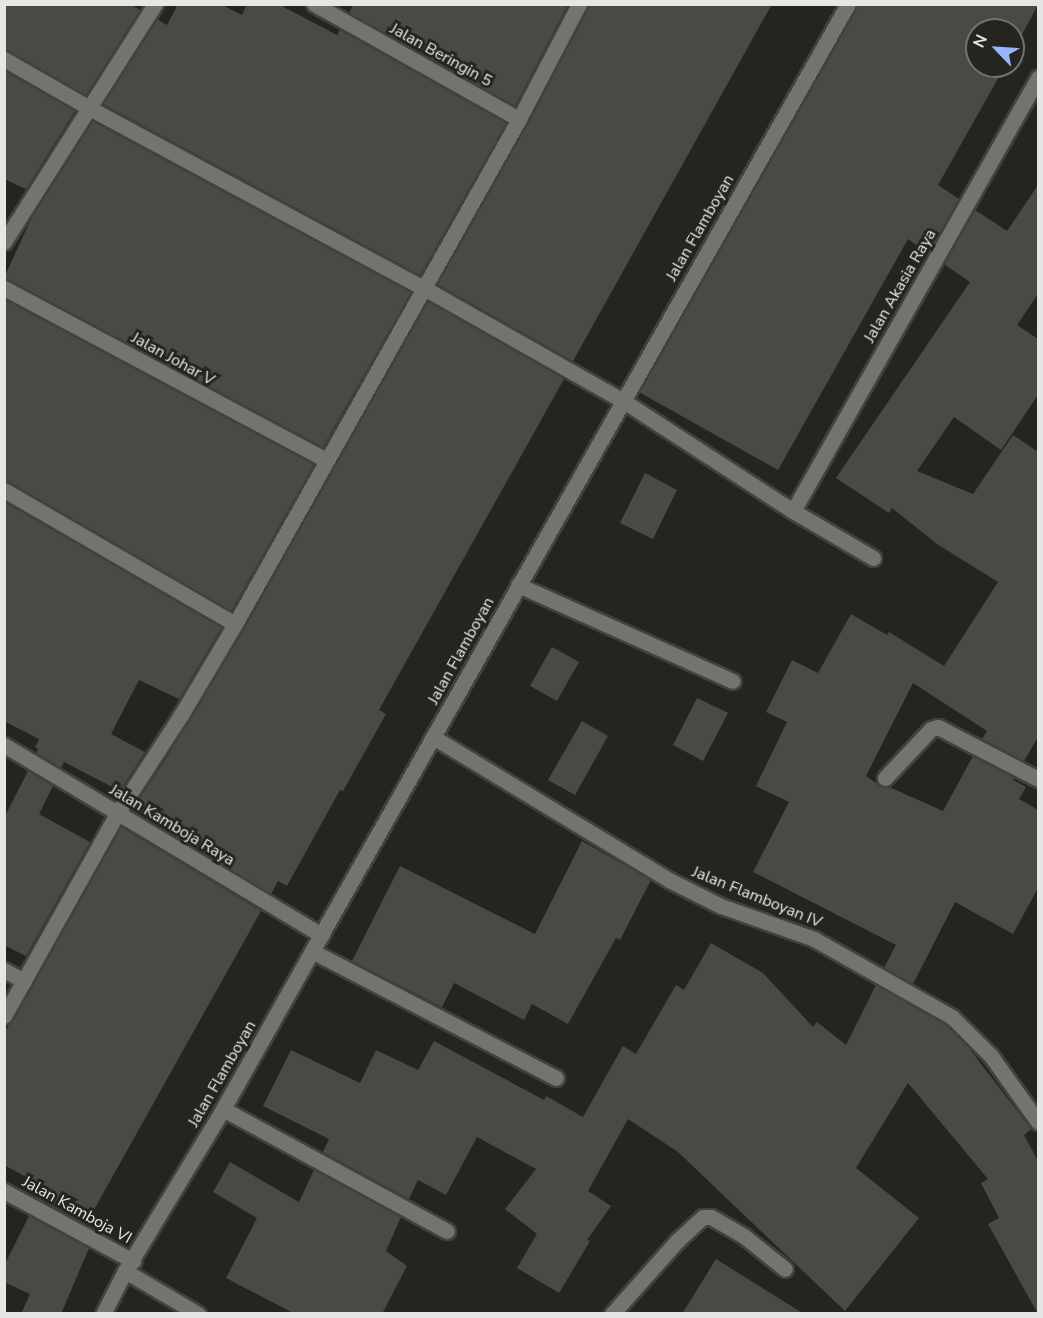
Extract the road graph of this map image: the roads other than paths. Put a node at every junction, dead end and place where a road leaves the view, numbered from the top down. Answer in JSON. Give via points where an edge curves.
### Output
{"nodes":[{"id":1,"x":155,"y":4,"type":"edge"},
{"id":2,"x":314,"y":4,"type":"edge"},
{"id":3,"x":579,"y":4,"type":"edge"},
{"id":4,"x":848,"y":4,"type":"edge"},
{"id":5,"x":4,"y":59,"type":"edge"},
{"id":6,"x":1038,"y":78,"type":"edge"},
{"id":7,"x":91,"y":109,"type":"junction"},
{"id":8,"x":519,"y":119,"type":"junction"},
{"id":9,"x":4,"y":242,"type":"edge"},
{"id":10,"x":422,"y":287,"type":"junction"},
{"id":11,"x":4,"y":288,"type":"edge"},
{"id":12,"x":622,"y":400,"type":"junction"},
{"id":13,"x":326,"y":460,"type":"junction"},
{"id":14,"x":4,"y":490,"type":"edge"},
{"id":15,"x":793,"y":511,"type":"junction"},
{"id":16,"x":873,"y":558,"type":"dead end"},
{"id":17,"x":519,"y":585,"type":"junction"},
{"id":18,"x":235,"y":624,"type":"junction"},
{"id":19,"x":733,"y":681,"type":"dead end"},
{"id":20,"x":433,"y":737,"type":"junction"},
{"id":21,"x":4,"y":745,"type":"edge"},
{"id":22,"x":885,"y":778,"type":"dead end"},
{"id":23,"x":1038,"y":779,"type":"edge"},
{"id":24,"x":118,"y":812,"type":"junction"},
{"id":25,"x":321,"y":936,"type":"junction"},
{"id":26,"x":312,"y":951,"type":"junction"},
{"id":27,"x":4,"y":970,"type":"edge"},
{"id":28,"x":24,"y":981,"type":"junction"},
{"id":29,"x":4,"y":1017,"type":"edge"},
{"id":30,"x":556,"y":1078,"type":"dead end"},
{"id":31,"x":223,"y":1109,"type":"junction"},
{"id":32,"x":1038,"y":1122,"type":"edge"},
{"id":33,"x":4,"y":1191,"type":"edge"},
{"id":34,"x":447,"y":1231,"type":"dead end"},
{"id":35,"x":129,"y":1266,"type":"junction"},
{"id":36,"x":785,"y":1269,"type":"dead end"},
{"id":37,"x":104,"y":1314,"type":"edge"},
{"id":38,"x":198,"y":1314,"type":"edge"},
{"id":39,"x":612,"y":1314,"type":"edge"}],
"edges":[{"from":1,"to":7,"type":"street"},
{"from":2,"to":8,"type":"street","name":"Jalan Beringin 5"},
{"from":3,"to":8,"type":"street"},
{"from":4,"to":12,"type":"street","name":"Jalan Flamboyan"},
{"from":5,"to":7,"type":"street"},
{"from":6,"to":15,"type":"street","name":"Jalan Akasia Raya"},
{"from":7,"to":9,"type":"street"},
{"from":7,"to":10,"type":"street"},
{"from":8,"to":10,"type":"street"},
{"from":10,"to":12,"type":"street"},
{"from":10,"to":13,"type":"street"},
{"from":11,"to":13,"type":"street","name":"Jalan Johar V"},
{"from":12,"to":15,"type":"street"},
{"from":12,"to":17,"type":"street","name":"Jalan Flamboyan"},
{"from":13,"to":18,"type":"street"},
{"from":14,"to":18,"type":"street"},
{"from":15,"to":16,"type":"street"},
{"from":17,"to":19,"type":"street"},
{"from":17,"to":20,"type":"street","name":"Jalan Flamboyan"},
{"from":18,"to":24,"type":"street"},
{"from":20,"to":25,"type":"street","name":"Jalan Flamboyan"},
{"from":20,"to":32,"type":"street","name":"Jalan Flamboyan IV","via":[[669,880],[721,906],[814,939],[952,1017],[991,1056]]},
{"from":21,"to":24,"type":"street","name":"Jalan Kamboja Raya"},
{"from":22,"to":23,"type":"street","via":[[931,729],[938,727]]},
{"from":24,"to":25,"type":"street","name":"Jalan Kamboja Raya"},
{"from":24,"to":28,"type":"street"},
{"from":25,"to":26,"type":"street","name":"Jalan Flamboyan"},
{"from":26,"to":30,"type":"street"},
{"from":26,"to":31,"type":"street","name":"Jalan Flamboyan"},
{"from":27,"to":28,"type":"street"},
{"from":28,"to":29,"type":"street"},
{"from":31,"to":34,"type":"street"},
{"from":31,"to":35,"type":"street","name":"Jalan Flamboyan"},
{"from":33,"to":35,"type":"street","name":"Jalan Kamboja VI"},
{"from":35,"to":37,"type":"street","name":"Jalan Flamboyan"},
{"from":35,"to":38,"type":"street","name":"Jalan Kamboja VI"},
{"from":36,"to":39,"type":"street","via":[[745,1237],[711,1217],[703,1217]]}]}
